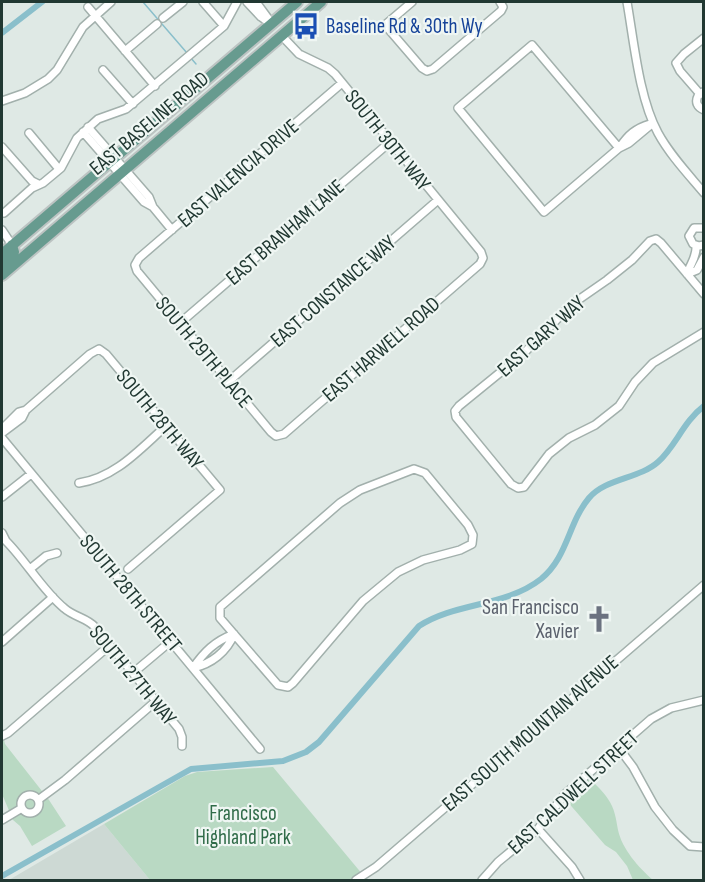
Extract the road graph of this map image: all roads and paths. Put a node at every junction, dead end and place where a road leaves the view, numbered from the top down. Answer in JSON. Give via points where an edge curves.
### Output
{"nodes":[{"id":1,"x":111,"y":2,"type":"edge"},
{"id":2,"x":183,"y":2,"type":"edge"},
{"id":3,"x":203,"y":2,"type":"edge"},
{"id":4,"x":237,"y":2,"type":"edge"},
{"id":5,"x":247,"y":2,"type":"edge"},
{"id":6,"x":297,"y":2,"type":"edge"},
{"id":7,"x":321,"y":2,"type":"edge"},
{"id":8,"x":412,"y":2,"type":"edge"},
{"id":9,"x":627,"y":2,"type":"edge"},
{"id":10,"x":255,"y":4,"type":"edge"},
{"id":11,"x":502,"y":4,"type":"edge"},
{"id":12,"x":88,"y":7,"type":"dead end"},
{"id":13,"x":95,"y":15,"type":"junction"},
{"id":14,"x":271,"y":24,"type":"junction"},
{"id":15,"x":224,"y":26,"type":"junction"},
{"id":16,"x":281,"y":35,"type":"junction"},
{"id":17,"x":704,"y":38,"type":"edge"},
{"id":18,"x":125,"y":51,"type":"junction"},
{"id":19,"x":103,"y":70,"type":"dead end"},
{"id":20,"x":342,"y":83,"type":"junction"},
{"id":21,"x":155,"y":86,"type":"junction"},
{"id":22,"x":702,"y":93,"type":"edge"},
{"id":23,"x":2,"y":101,"type":"edge"},
{"id":24,"x":133,"y":104,"type":"junction"},
{"id":25,"x":704,"y":110,"type":"edge"},
{"id":26,"x":653,"y":123,"type":"junction"},
{"id":27,"x":86,"y":130,"type":"junction"},
{"id":28,"x":29,"y":133,"type":"dead end"},
{"id":29,"x":390,"y":142,"type":"junction"},
{"id":30,"x":619,"y":148,"type":"junction"},
{"id":31,"x":3,"y":151,"type":"edge"},
{"id":32,"x":112,"y":159,"type":"junction"},
{"id":33,"x":59,"y":170,"type":"junction"},
{"id":34,"x":122,"y":171,"type":"junction"},
{"id":35,"x":39,"y":184,"type":"junction"},
{"id":36,"x":704,"y":193,"type":"edge"},
{"id":37,"x":438,"y":200,"type":"junction"},
{"id":38,"x":4,"y":213,"type":"dead end"},
{"id":39,"x":704,"y":228,"type":"edge"},
{"id":40,"x":2,"y":230,"type":"edge"},
{"id":41,"x":172,"y":230,"type":"junction"},
{"id":42,"x":7,"y":242,"type":"edge"},
{"id":43,"x":700,"y":245,"type":"edge"},
{"id":44,"x":2,"y":254,"type":"edge"},
{"id":45,"x":704,"y":257,"type":"edge"},
{"id":46,"x":483,"y":258,"type":"joint"},
{"id":47,"x":135,"y":265,"type":"joint"},
{"id":48,"x":2,"y":266,"type":"edge"},
{"id":49,"x":2,"y":274,"type":"edge"},
{"id":50,"x":687,"y":274,"type":"junction"},
{"id":51,"x":704,"y":294,"type":"edge"},
{"id":52,"x":180,"y":323,"type":"junction"},
{"id":53,"x":704,"y":332,"type":"edge"},
{"id":54,"x":228,"y":382,"type":"junction"},
{"id":55,"x":166,"y":426,"type":"junction"},
{"id":56,"x":2,"y":431,"type":"edge"},
{"id":57,"x":276,"y":436,"type":"joint"},
{"id":58,"x":2,"y":438,"type":"edge"},
{"id":59,"x":31,"y":474,"type":"junction"},
{"id":60,"x":79,"y":483,"type":"dead end"},
{"id":61,"x":2,"y":497,"type":"edge"},
{"id":62,"x":2,"y":532,"type":"edge"},
{"id":63,"x":4,"y":543,"type":"edge"},
{"id":64,"x":57,"y":553,"type":"dead end"},
{"id":65,"x":30,"y":569,"type":"junction"},
{"id":66,"x":128,"y":569,"type":"dead end"},
{"id":67,"x":704,"y":585,"type":"edge"},
{"id":68,"x":53,"y":597,"type":"junction"},
{"id":69,"x":234,"y":634,"type":"junction"},
{"id":70,"x":171,"y":641,"type":"junction"},
{"id":71,"x":2,"y":642,"type":"edge"},
{"id":72,"x":110,"y":645,"type":"junction"},
{"id":73,"x":209,"y":648,"type":"junction"},
{"id":74,"x":218,"y":657,"type":"junction"},
{"id":75,"x":193,"y":668,"type":"junction"},
{"id":76,"x":133,"y":673,"type":"junction"},
{"id":77,"x":704,"y":700,"type":"edge"},
{"id":78,"x":156,"y":701,"type":"junction"},
{"id":79,"x":2,"y":736,"type":"edge"},
{"id":80,"x":182,"y":746,"type":"dead end"},
{"id":81,"x":618,"y":747,"type":"junction"},
{"id":82,"x":260,"y":749,"type":"dead end"},
{"id":83,"x":38,"y":800,"type":"junction"},
{"id":84,"x":22,"y":808,"type":"junction"},
{"id":85,"x":2,"y":820,"type":"edge"},
{"id":86,"x":537,"y":829,"type":"junction"},
{"id":87,"x":704,"y":847,"type":"edge"},
{"id":88,"x":360,"y":880,"type":"edge"},
{"id":89,"x":482,"y":880,"type":"edge"},
{"id":90,"x":580,"y":880,"type":"edge"}],
"edges":[{"from":1,"to":13,"type":"street"},
{"from":2,"to":18,"type":"street"},
{"from":3,"to":15,"type":"street"},
{"from":4,"to":15,"type":"street"},
{"from":5,"to":10,"type":"street"},
{"from":6,"to":14,"type":"main road","name":"EAST BASELINE ROAD"},
{"from":7,"to":16,"type":"main road","name":"EAST BASELINE ROAD"},
{"from":8,"to":11,"type":"street","via":[[385,25],[427,71],[501,11]]},
{"from":9,"to":26,"type":"street"},
{"from":10,"to":14,"type":"street","via":[[261,17]]},
{"from":12,"to":13,"type":"street"},
{"from":13,"to":18,"type":"street"},
{"from":13,"to":23,"type":"street","via":[[77,34],[48,79]]},
{"from":14,"to":16,"type":"main road"},
{"from":14,"to":32,"type":"main road","name":"EAST BASELINE ROAD"},
{"from":15,"to":21,"type":"street"},
{"from":16,"to":20,"type":"street","name":"SOUTH 30TH WAY","via":[[299,54],[328,68]]},
{"from":16,"to":34,"type":"main road","name":"EAST BASELINE ROAD"},
{"from":17,"to":22,"type":"street","via":[[676,63]]},
{"from":18,"to":21,"type":"street"},
{"from":19,"to":24,"type":"street"},
{"from":20,"to":29,"type":"street","name":"SOUTH 30TH WAY"},
{"from":20,"to":41,"type":"street","name":"EAST VALENCIA DRIVE"},
{"from":21,"to":24,"type":"street"},
{"from":22,"to":25,"type":"street","via":[[696,102]]},
{"from":24,"to":27,"type":"street","via":[[98,119]]},
{"from":26,"to":30,"type":"street"},
{"from":26,"to":36,"type":"street"},
{"from":27,"to":32,"type":"street"},
{"from":27,"to":33,"type":"street"},
{"from":28,"to":33,"type":"street"},
{"from":29,"to":37,"type":"street","name":"SOUTH 30TH WAY"},
{"from":29,"to":52,"type":"street","name":"EAST BRANHAM LANE"},
{"from":30,"to":30,"type":"street","via":[[532,45],[458,108],[544,212]]},
{"from":31,"to":35,"type":"street","via":[[32,182]]},
{"from":32,"to":34,"type":"street"},
{"from":32,"to":42,"type":"main road","name":"EAST BASELINE ROAD"},
{"from":33,"to":35,"type":"street"},
{"from":34,"to":41,"type":"street","via":[[141,192],[144,202]]},
{"from":34,"to":49,"type":"main road","name":"EAST BASELINE ROAD"},
{"from":35,"to":38,"type":"street"},
{"from":37,"to":46,"type":"street","name":"SOUTH 30TH WAY"},
{"from":37,"to":54,"type":"street","name":"EAST CONSTANCE WAY"},
{"from":39,"to":43,"type":"street","via":[[697,226],[689,232],[689,239]]},
{"from":40,"to":42,"type":"street"},
{"from":41,"to":47,"type":"street","name":"EAST VALENCIA DRIVE"},
{"from":42,"to":44,"type":"main road","name":"EAST BASELINE ROAD"},
{"from":42,"to":48,"type":"main road","via":[[14,252]]},
{"from":43,"to":50,"type":"street"},
{"from":45,"to":50,"type":"street","via":[[697,270]]},
{"from":46,"to":57,"type":"street","name":"EAST HARWELL ROAD","via":[[284,434]]},
{"from":47,"to":52,"type":"street","name":"SOUTH 29TH PLACE"},
{"from":50,"to":51,"type":"street"},
{"from":50,"to":53,"type":"street","name":"EAST GARY WAY","via":[[656,239],[650,241],[632,260],[571,305],[523,354],[455,411],[456,417],[511,484],[524,487],[549,454],[619,406],[653,363]]},
{"from":52,"to":54,"type":"street","name":"SOUTH 29TH PLACE"},
{"from":54,"to":57,"type":"street","name":"SOUTH 29TH PLACE"},
{"from":55,"to":56,"type":"street","name":"SOUTH 28TH WAY","via":[[99,349]]},
{"from":55,"to":60,"type":"street","via":[[110,472]]},
{"from":55,"to":66,"type":"street","name":"SOUTH 28TH WAY","via":[[220,490]]},
{"from":58,"to":59,"type":"street","name":"SOUTH 28TH STREET"},
{"from":59,"to":61,"type":"street"},
{"from":59,"to":70,"type":"street","name":"SOUTH 28TH STREET"},
{"from":62,"to":63,"type":"street","name":"SOUTH 27TH WAY"},
{"from":63,"to":65,"type":"street","name":"SOUTH 27TH WAY"},
{"from":64,"to":65,"type":"street","via":[[46,556]]},
{"from":65,"to":68,"type":"street","name":"SOUTH 27TH WAY"},
{"from":67,"to":88,"type":"street","name":"EAST SOUTH MOUNTAIN AVENUE"},
{"from":68,"to":71,"type":"street"},
{"from":68,"to":72,"type":"street","name":"SOUTH 27TH WAY","via":[[64,609],[91,623]]},
{"from":69,"to":69,"type":"street","via":[[220,618],[223,603],[316,522],[360,490],[402,472],[420,470],[472,531],[468,547],[423,560],[387,581],[356,610],[293,684],[283,687],[273,682]]},
{"from":69,"to":73,"type":"street"},
{"from":69,"to":74,"type":"street"},
{"from":70,"to":75,"type":"street","name":"SOUTH 28TH STREET"},
{"from":70,"to":76,"type":"street"},
{"from":72,"to":76,"type":"street","name":"SOUTH 27TH WAY"},
{"from":72,"to":79,"type":"street"},
{"from":73,"to":74,"type":"street"},
{"from":73,"to":75,"type":"street"},
{"from":74,"to":75,"type":"street"},
{"from":75,"to":82,"type":"street","name":"SOUTH 28TH STREET"},
{"from":76,"to":78,"type":"street","name":"SOUTH 27TH WAY"},
{"from":77,"to":81,"type":"street","name":"EAST CALDWELL STREET","via":[[664,711]]},
{"from":78,"to":80,"type":"street","name":"SOUTH 27TH WAY","via":[[179,729]]},
{"from":78,"to":83,"type":"street"},
{"from":81,"to":86,"type":"street","name":"EAST CALDWELL STREET","via":[[565,794]]},
{"from":81,"to":87,"type":"street","via":[[673,830],[690,846]]},
{"from":83,"to":84,"type":"street","via":[[34,812]]},
{"from":83,"to":84,"type":"street","via":[[26,796]]},
{"from":84,"to":85,"type":"street"},
{"from":86,"to":89,"type":"street","name":"EAST CALDWELL STREET"},
{"from":86,"to":90,"type":"street"}]}
